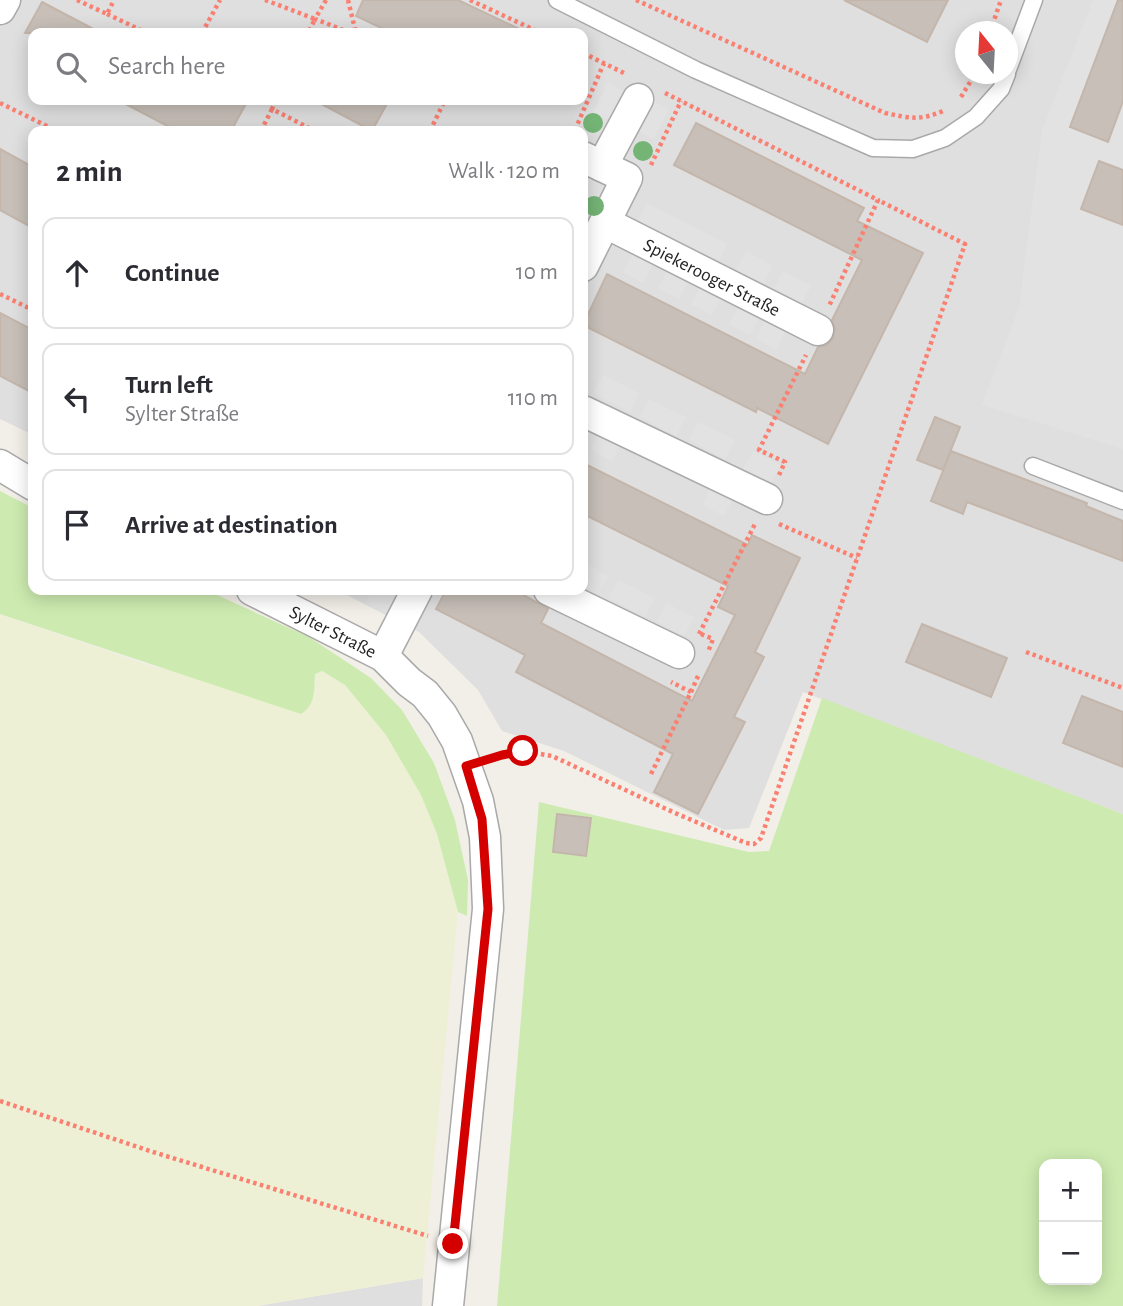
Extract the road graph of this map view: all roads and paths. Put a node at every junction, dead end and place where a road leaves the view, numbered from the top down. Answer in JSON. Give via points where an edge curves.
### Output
{"nodes":[{"id":1,"x":5,"y":0,"type":"edge"},
{"id":2,"x":77,"y":0,"type":"edge"},
{"id":3,"x":114,"y":0,"type":"edge"},
{"id":4,"x":220,"y":0,"type":"edge"},
{"id":5,"x":265,"y":0,"type":"edge"},
{"id":6,"x":326,"y":0,"type":"edge"},
{"id":7,"x":348,"y":0,"type":"edge"},
{"id":8,"x":471,"y":0,"type":"edge"},
{"id":9,"x":557,"y":0,"type":"edge"},
{"id":10,"x":636,"y":0,"type":"edge"},
{"id":11,"x":1002,"y":0,"type":"edge"},
{"id":12,"x":1034,"y":0,"type":"edge"},
{"id":13,"x":0,"y":9,"type":"edge"},
{"id":14,"x":107,"y":14,"type":"junction"},
{"id":15,"x":315,"y":19,"type":"junction"},
{"id":16,"x":994,"y":21,"type":"edge"},
{"id":17,"x":136,"y":28,"type":"edge"},
{"id":18,"x":205,"y":28,"type":"edge"},
{"id":19,"x":310,"y":28,"type":"edge"},
{"id":20,"x":340,"y":28,"type":"edge"},
{"id":21,"x":353,"y":28,"type":"edge"},
{"id":22,"x":530,"y":28,"type":"edge"},
{"id":23,"x":1018,"y":43,"type":"edge"},
{"id":24,"x":588,"y":55,"type":"edge"},
{"id":25,"x":604,"y":63,"type":"junction"},
{"id":26,"x":970,"y":84,"type":"edge"},
{"id":27,"x":1003,"y":84,"type":"edge"},
{"id":28,"x":645,"y":89,"type":"junction"},
{"id":29,"x":588,"y":101,"type":"edge"},
{"id":30,"x":681,"y":101,"type":"junction"},
{"id":31,"x":954,"y":102,"type":"dead end"},
{"id":32,"x":0,"y":103,"type":"edge"},
{"id":33,"x":274,"y":105,"type":"edge"},
{"id":34,"x":443,"y":105,"type":"edge"},
{"id":35,"x":586,"y":105,"type":"edge"},
{"id":36,"x":272,"y":109,"type":"junction"},
{"id":37,"x":946,"y":109,"type":"dead end"},
{"id":38,"x":47,"y":126,"type":"edge"},
{"id":39,"x":264,"y":126,"type":"edge"},
{"id":40,"x":305,"y":126,"type":"edge"},
{"id":41,"x":432,"y":126,"type":"edge"},
{"id":42,"x":577,"y":126,"type":"edge"},
{"id":43,"x":604,"y":167,"type":"edge"},
{"id":44,"x":878,"y":200,"type":"junction"},
{"id":45,"x":606,"y":223,"type":"junction"},
{"id":46,"x":588,"y":259,"type":"edge"},
{"id":47,"x":0,"y":294,"type":"edge"},
{"id":48,"x":28,"y":308,"type":"edge"},
{"id":49,"x":818,"y":330,"type":"junction"},
{"id":50,"x":588,"y":414,"type":"edge"},
{"id":51,"x":1033,"y":466,"type":"dead end"},
{"id":52,"x":1123,"y":501,"type":"edge"},
{"id":53,"x":763,"y":507,"type":"junction"},
{"id":54,"x":857,"y":558,"type":"junction"},
{"id":55,"x":262,"y":595,"type":"edge"},
{"id":56,"x":414,"y":595,"type":"edge"},
{"id":57,"x":559,"y":595,"type":"edge"},
{"id":58,"x":1026,"y":652,"type":"dead end"},
{"id":59,"x":679,"y":653,"type":"junction"},
{"id":60,"x":383,"y":656,"type":"junction"},
{"id":61,"x":1123,"y":688,"type":"edge"},
{"id":62,"x":466,"y":766,"type":"junction"},
{"id":63,"x":650,"y":774,"type":"dead end"},
{"id":64,"x":0,"y":1101,"type":"edge"},
{"id":65,"x":453,"y":1244,"type":"junction"},
{"id":66,"x":448,"y":1306,"type":"edge"}],
"edges":[{"from":1,"to":13,"type":"street"},
{"from":2,"to":14,"type":"path"},
{"from":3,"to":14,"type":"path"},
{"from":4,"to":18,"type":"path"},
{"from":5,"to":15,"type":"path"},
{"from":6,"to":15,"type":"path"},
{"from":7,"to":21,"type":"path"},
{"from":8,"to":22,"type":"path"},
{"from":9,"to":27,"type":"lane","via":[[696,70],[873,148],[913,149],[946,138],[976,117]]},
{"from":10,"to":37,"type":"path","via":[[885,113],[926,118]]},
{"from":11,"to":16,"type":"path"},
{"from":12,"to":23,"type":"lane"},
{"from":14,"to":17,"type":"path"},
{"from":15,"to":19,"type":"path"},
{"from":15,"to":20,"type":"path"},
{"from":24,"to":25,"type":"path"},
{"from":25,"to":28,"type":"path"},
{"from":25,"to":29,"type":"path"},
{"from":26,"to":31,"type":"path"},
{"from":28,"to":30,"type":"path"},
{"from":28,"to":43,"type":"street"},
{"from":30,"to":43,"type":"path","via":[[643,183]]},
{"from":30,"to":44,"type":"path"},
{"from":32,"to":38,"type":"path"},
{"from":33,"to":36,"type":"path"},
{"from":34,"to":41,"type":"path"},
{"from":35,"to":42,"type":"path"},
{"from":36,"to":39,"type":"path"},
{"from":36,"to":40,"type":"path"},
{"from":43,"to":45,"type":"street"},
{"from":44,"to":49,"type":"path"},
{"from":44,"to":54,"type":"path","via":[[965,244]]},
{"from":45,"to":46,"type":"street"},
{"from":45,"to":49,"type":"street","name":"Spiekerooger Straße"},
{"from":47,"to":48,"type":"path"},
{"from":49,"to":53,"type":"path","via":[[759,450],[785,462]]},
{"from":50,"to":53,"type":"street"},
{"from":51,"to":52,"type":"lane"},
{"from":53,"to":54,"type":"path"},
{"from":53,"to":59,"type":"path","via":[[700,634],[690,629]]},
{"from":54,"to":62,"type":"path","via":[[761,838],[754,844],[552,756],[523,751]]},
{"from":55,"to":60,"type":"street","name":"Sylter Straße"},
{"from":56,"to":60,"type":"street"},
{"from":57,"to":59,"type":"street"},
{"from":58,"to":61,"type":"path"},
{"from":59,"to":63,"type":"path","via":[[666,679],[691,692]]},
{"from":60,"to":62,"type":"street","name":"Sylter Straße","via":[[409,682],[430,726]]},
{"from":62,"to":65,"type":"street","name":"Sylter Straße","via":[[482,819],[488,909]]},
{"from":64,"to":65,"type":"path"},
{"from":65,"to":66,"type":"street","name":"Sylter Straße"}]}
